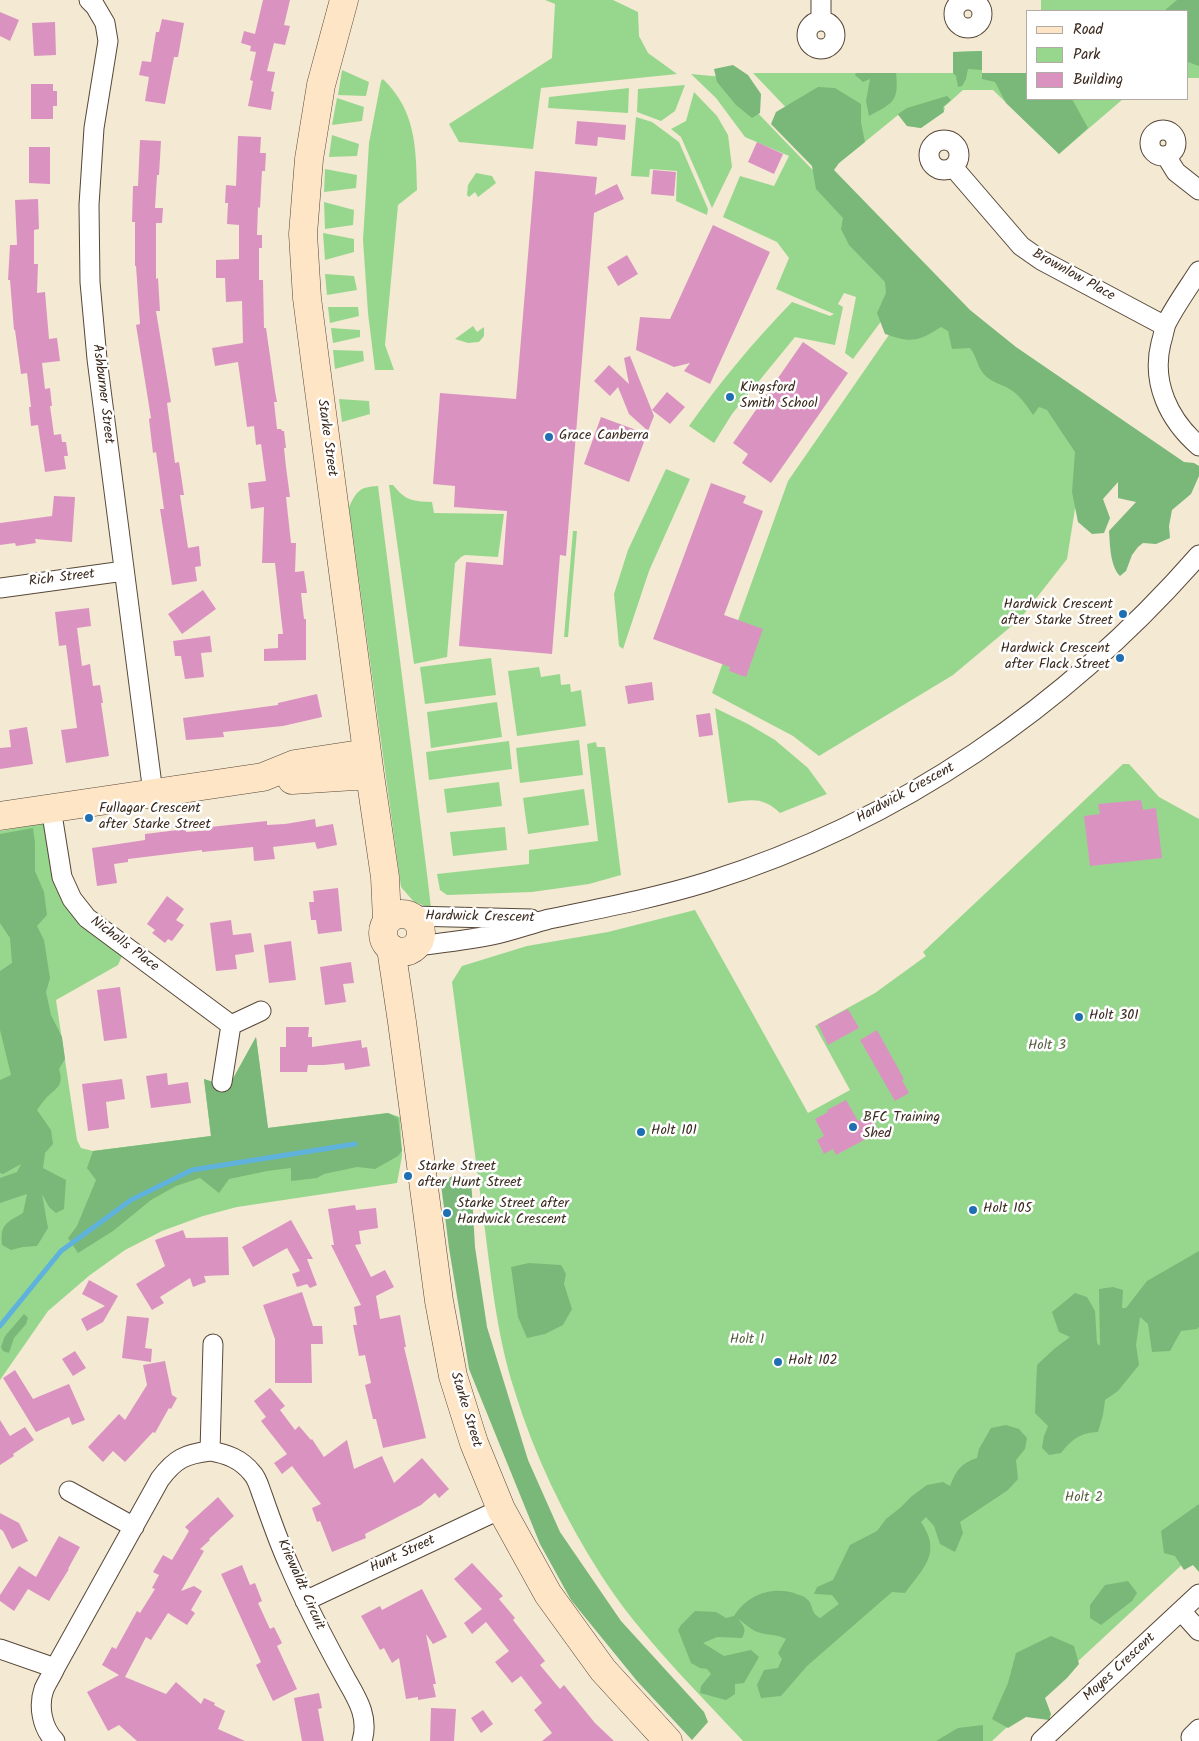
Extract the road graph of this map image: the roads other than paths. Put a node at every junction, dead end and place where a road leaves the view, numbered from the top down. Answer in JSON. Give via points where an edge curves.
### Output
{"nodes":[{"id":1,"x":89,"y":0,"type":"edge"},
{"id":2,"x":344,"y":0,"type":"edge"},
{"id":3,"x":821,"y":0,"type":"edge"},
{"id":4,"x":821,"y":20,"type":"dead end"},
{"id":5,"x":1166,"y":156,"type":"dead end"},
{"id":6,"x":953,"y":167,"type":"dead end"},
{"id":7,"x":1199,"y":190,"type":"edge"},
{"id":8,"x":1199,"y":271,"type":"edge"},
{"id":9,"x":1165,"y":326,"type":"junction"},
{"id":10,"x":1199,"y":446,"type":"edge"},
{"id":11,"x":1199,"y":555,"type":"edge"},
{"id":12,"x":124,"y":571,"type":"junction"},
{"id":13,"x":0,"y":588,"type":"edge"},
{"id":14,"x":369,"y":764,"type":"junction"},
{"id":15,"x":154,"y":793,"type":"junction"},
{"id":16,"x":52,"y":808,"type":"junction"},
{"id":17,"x":0,"y":816,"type":"edge"},
{"id":18,"x":401,"y":917,"type":"junction"},
{"id":19,"x":548,"y":920,"type":"junction"},
{"id":20,"x":407,"y":948,"type":"junction"},
{"id":21,"x":261,"y":1011,"type":"dead end"},
{"id":22,"x":231,"y":1025,"type":"junction"},
{"id":23,"x":222,"y":1082,"type":"dead end"},
{"id":24,"x":213,"y":1344,"type":"dead end"},
{"id":25,"x":210,"y":1451,"type":"junction"},
{"id":26,"x":69,"y":1491,"type":"dead end"},
{"id":27,"x":501,"y":1509,"type":"junction"},
{"id":28,"x":134,"y":1527,"type":"junction"},
{"id":29,"x":1199,"y":1594,"type":"edge"},
{"id":30,"x":305,"y":1601,"type":"junction"},
{"id":31,"x":1181,"y":1611,"type":"junction"},
{"id":32,"x":1199,"y":1631,"type":"edge"},
{"id":33,"x":0,"y":1649,"type":"edge"},
{"id":34,"x":56,"y":1668,"type":"junction"},
{"id":35,"x":55,"y":1741,"type":"edge"},
{"id":36,"x":362,"y":1741,"type":"edge"},
{"id":37,"x":668,"y":1741,"type":"edge"},
{"id":38,"x":1041,"y":1741,"type":"edge"}],
"edges":[{"from":1,"to":12,"type":"street","name":"Ashburner Street","via":[[105,23],[108,42],[93,147],[89,205],[90,282]]},
{"from":2,"to":14,"type":"street","name":"Starke Street","via":[[320,85],[309,159],[303,234],[310,316]]},
{"from":3,"to":4,"type":"street"},
{"from":5,"to":7,"type":"street","via":[[1176,172]]},
{"from":6,"to":9,"type":"street","name":"Brownlow Place","via":[[1021,246],[1041,260]]},
{"from":8,"to":9,"type":"street"},
{"from":9,"to":10,"type":"street","via":[[1158,354],[1159,384],[1167,407],[1181,429]]},
{"from":11,"to":19,"type":"street","name":"Hardwick Crescent","via":[[1138,620],[1071,682],[1019,723],[916,790],[827,836],[746,868],[641,900]]},
{"from":12,"to":13,"type":"street","name":"Rich Street"},
{"from":12,"to":15,"type":"street","name":"Ashburner Street"},
{"from":14,"to":15,"type":"street","via":[[296,764],[263,777]]},
{"from":14,"to":18,"type":"street","name":"Starke Street","via":[[385,877]]},
{"from":15,"to":16,"type":"street"},
{"from":16,"to":17,"type":"street"},
{"from":16,"to":22,"type":"street","name":"Nicholls Place","via":[[62,878],[72,899],[87,918]]},
{"from":18,"to":19,"type":"street","name":"Hardwick Crescent"},
{"from":18,"to":20,"type":"street","via":[[418,922],[421,930],[421,938]]},
{"from":18,"to":20,"type":"street","via":[[383,934],[384,940]]},
{"from":19,"to":20,"type":"street","name":"Hardwick Crescent","via":[[493,935]]},
{"from":20,"to":27,"type":"street","name":"Starke Street","via":[[402,1022],[439,1301],[453,1376],[474,1443]]},
{"from":21,"to":22,"type":"street"},
{"from":22,"to":23,"type":"street"},
{"from":24,"to":25,"type":"street"},
{"from":25,"to":28,"type":"street","name":"Kriewaldt Circuit","via":[[184,1457],[170,1466]]},
{"from":25,"to":30,"type":"street","name":"Kriewaldt Circuit","via":[[243,1463],[254,1475]]},
{"from":26,"to":28,"type":"street"},
{"from":27,"to":30,"type":"street","name":"Hunt Street"},
{"from":27,"to":37,"type":"street","name":"Starke Street","via":[[548,1594],[604,1670]]},
{"from":28,"to":34,"type":"street","name":"Kriewaldt Circuit"},
{"from":29,"to":31,"type":"street","name":"Moyes Crescent"},
{"from":30,"to":36,"type":"street","name":"Kriewaldt Circuit","via":[[364,1714]]},
{"from":31,"to":32,"type":"street"},
{"from":31,"to":38,"type":"street","name":"Moyes Crescent"},
{"from":33,"to":34,"type":"street"},
{"from":34,"to":35,"type":"street","name":"Kriewaldt Circuit","via":[[44,1690],[41,1709],[50,1737]]}]}
